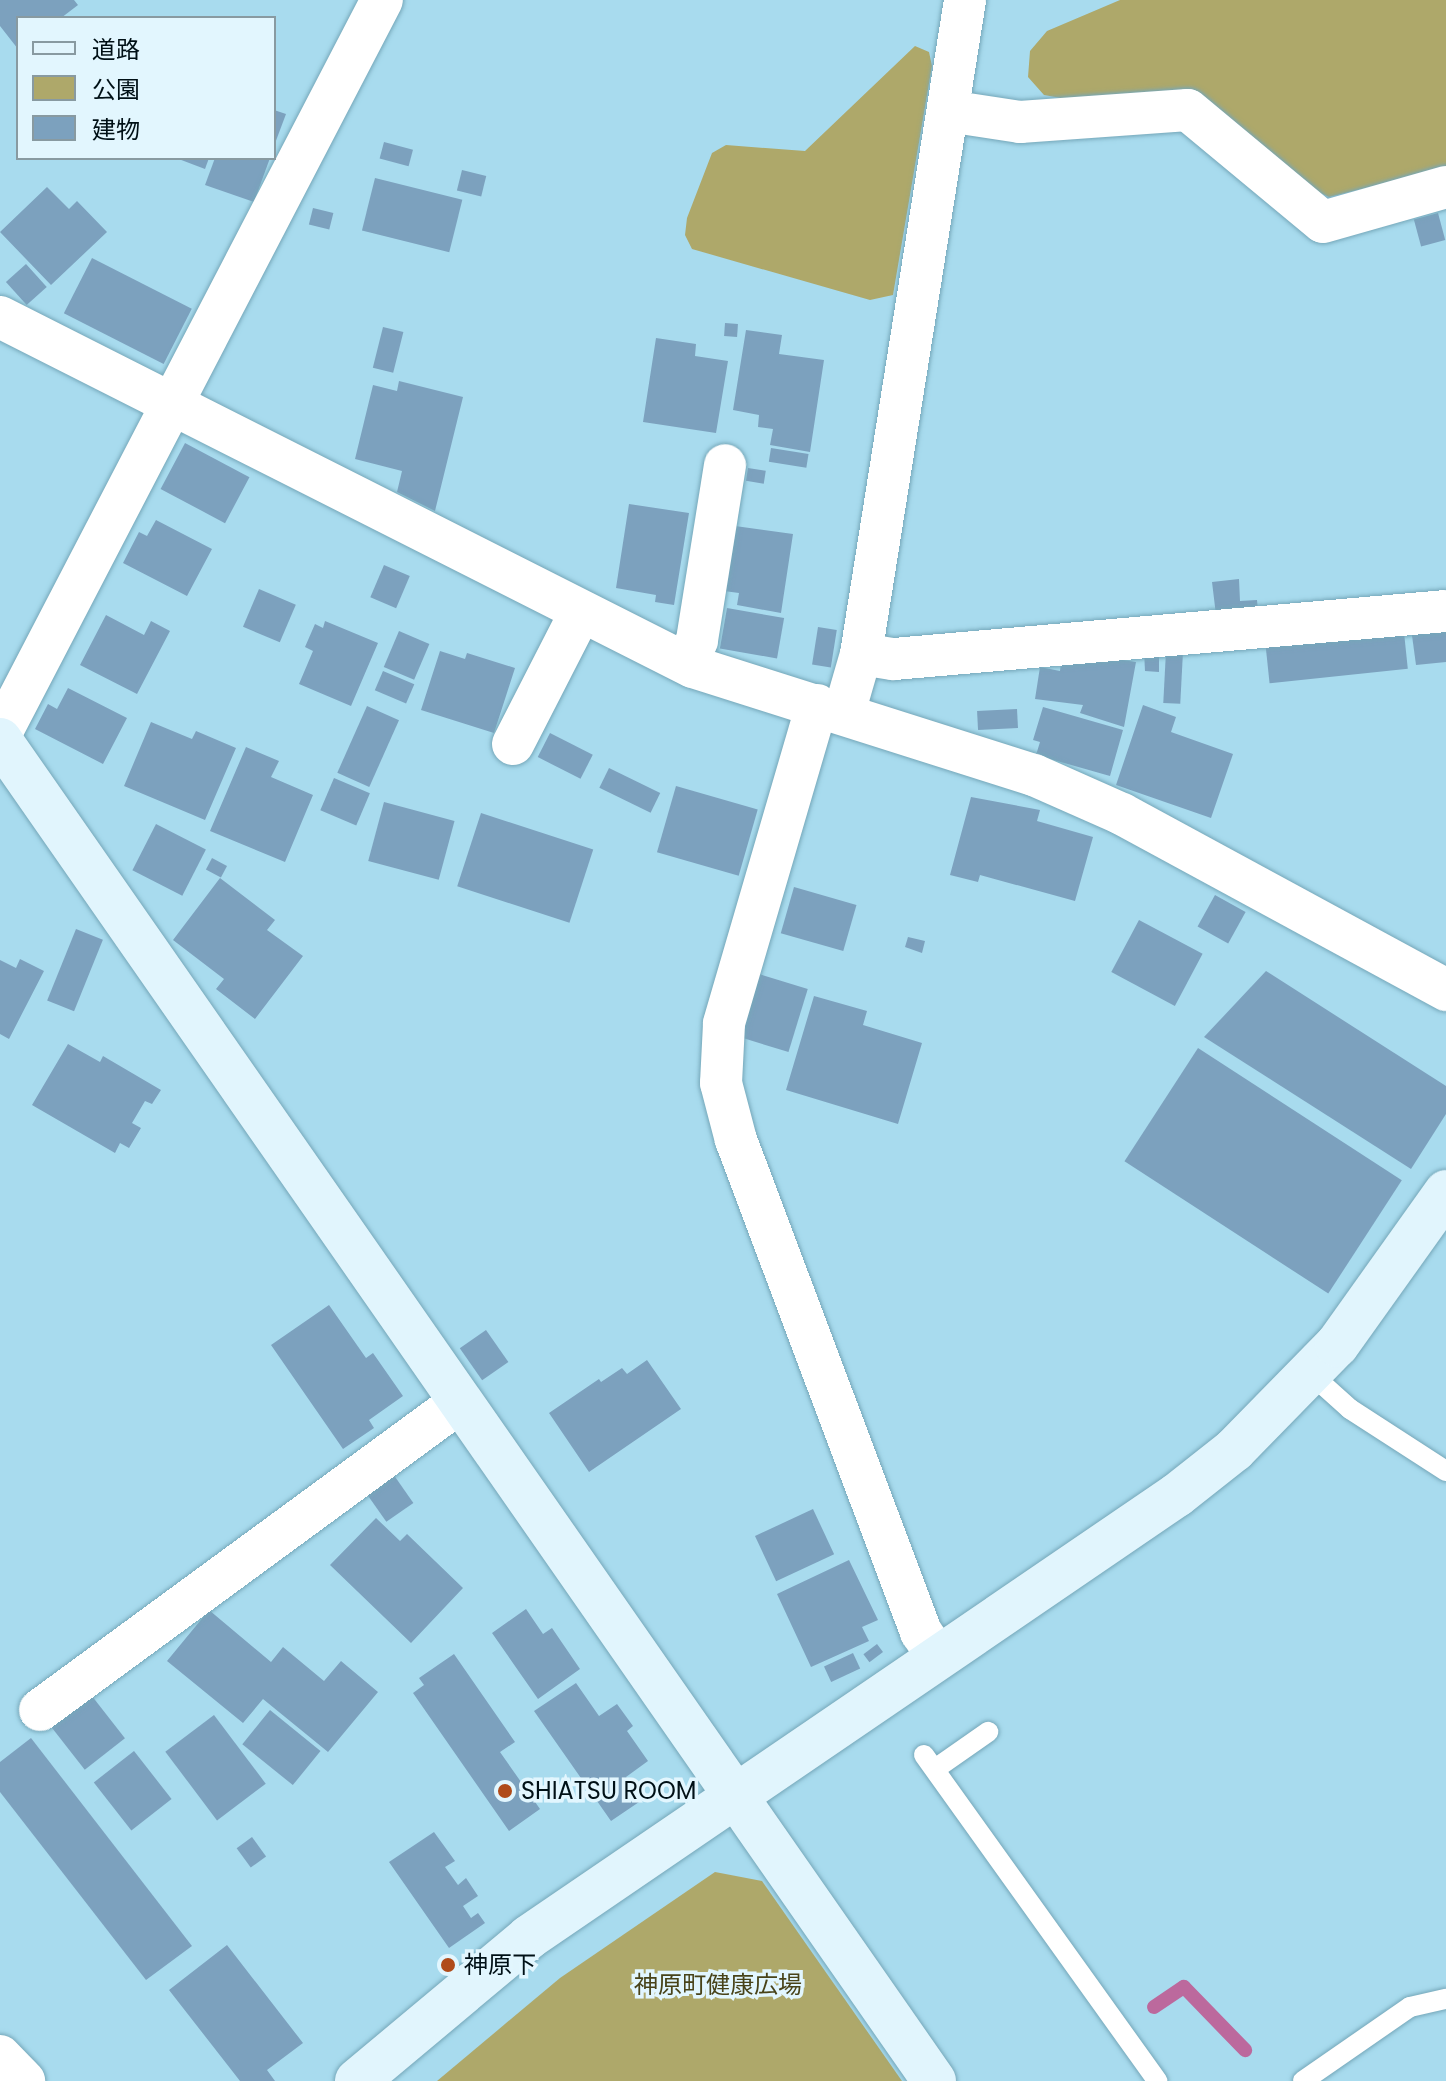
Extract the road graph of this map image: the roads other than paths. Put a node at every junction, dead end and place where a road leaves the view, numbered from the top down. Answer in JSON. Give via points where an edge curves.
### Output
{"nodes":[{"id":1,"x":382,"y":0,"type":"edge"},
{"id":2,"x":965,"y":0,"type":"edge"},
{"id":3,"x":948,"y":111,"type":"junction"},
{"id":4,"x":1446,"y":187,"type":"edge"},
{"id":5,"x":0,"y":317,"type":"edge"},
{"id":6,"x":171,"y":404,"type":"junction"},
{"id":7,"x":725,"y":465,"type":"dead end"},
{"id":8,"x":581,"y":611,"type":"junction"},
{"id":9,"x":1446,"y":611,"type":"edge"},
{"id":10,"x":861,"y":654,"type":"junction"},
{"id":11,"x":686,"y":663,"type":"junction"},
{"id":12,"x":831,"y":709,"type":"junction"},
{"id":13,"x":0,"y":737,"type":"edge"},
{"id":14,"x":513,"y":744,"type":"dead end"},
{"id":15,"x":1446,"y":990,"type":"edge"},
{"id":16,"x":1446,"y":1192,"type":"edge"},
{"id":17,"x":1311,"y":1374,"type":"junction"},
{"id":18,"x":460,"y":1402,"type":"junction"},
{"id":19,"x":1446,"y":1471,"type":"edge"},
{"id":20,"x":938,"y":1657,"type":"junction"},
{"id":21,"x":40,"y":1710,"type":"dead end"},
{"id":22,"x":988,"y":1732,"type":"dead end"},
{"id":23,"x":734,"y":1795,"type":"junction"},
{"id":24,"x":1446,"y":1999,"type":"edge"},
{"id":25,"x":0,"y":2056,"type":"edge"},
{"id":26,"x":24,"y":2081,"type":"edge"},
{"id":27,"x":357,"y":2081,"type":"edge"},
{"id":28,"x":934,"y":2081,"type":"edge"},
{"id":29,"x":1157,"y":2081,"type":"edge"},
{"id":30,"x":1303,"y":2081,"type":"edge"}],
"edges":[{"from":1,"to":6,"type":"street"},
{"from":2,"to":3,"type":"street"},
{"from":3,"to":4,"type":"street","via":[[1020,122],[1188,110],[1323,222]]},
{"from":3,"to":10,"type":"street"},
{"from":5,"to":6,"type":"street"},
{"from":6,"to":8,"type":"street"},
{"from":6,"to":13,"type":"street"},
{"from":7,"to":11,"type":"street","via":[[697,640]]},
{"from":8,"to":11,"type":"street"},
{"from":8,"to":14,"type":"street"},
{"from":9,"to":10,"type":"street","via":[[894,659]]},
{"from":10,"to":12,"type":"street"},
{"from":11,"to":12,"type":"street"},
{"from":12,"to":15,"type":"street","via":[[1034,775],[1122,814]]},
{"from":12,"to":20,"type":"street","via":[[724,1024],[721,1083],[736,1140],[915,1617]]},
{"from":13,"to":18,"type":"street"},
{"from":16,"to":17,"type":"street"},
{"from":17,"to":19,"type":"lane","via":[[1350,1409]]},
{"from":17,"to":20,"type":"street","via":[[1234,1450],[1177,1495]]},
{"from":18,"to":21,"type":"street"},
{"from":18,"to":23,"type":"street"},
{"from":20,"to":23,"type":"street"},
{"from":22,"to":29,"type":"lane","via":[[930,1762]]},
{"from":23,"to":27,"type":"street","via":[[529,1937]]},
{"from":23,"to":28,"type":"street"},
{"from":24,"to":30,"type":"lane","via":[[1410,2007]]},
{"from":25,"to":26,"type":"street"}]}
